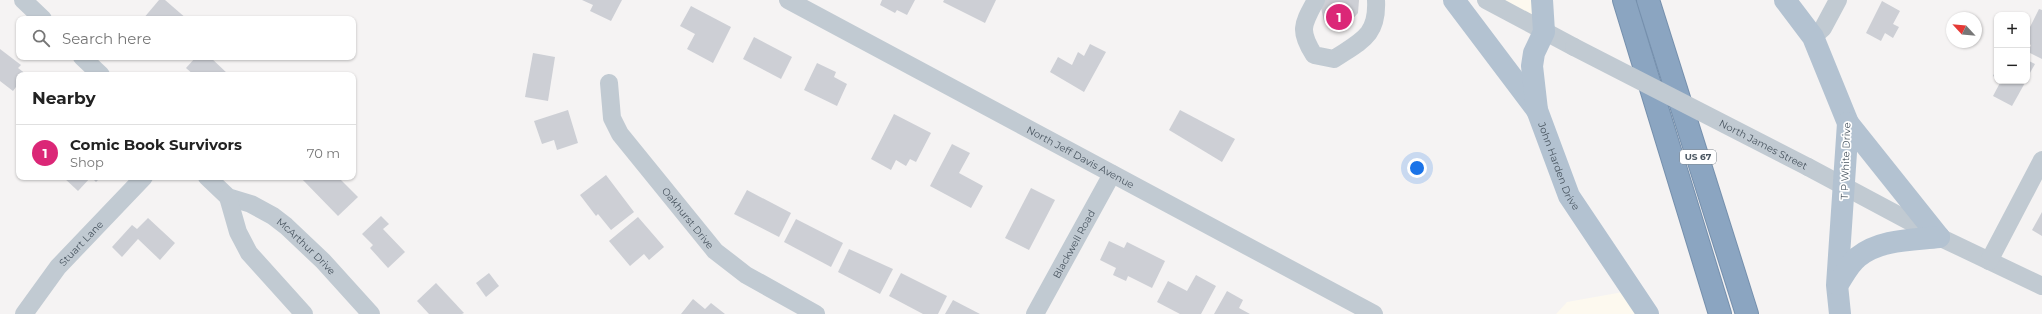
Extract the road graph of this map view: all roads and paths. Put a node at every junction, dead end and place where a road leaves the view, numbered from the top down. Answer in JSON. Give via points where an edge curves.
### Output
{"nodes":[{"id":1,"x":23,"y":0,"type":"edge"},
{"id":2,"x":788,"y":0,"type":"edge"},
{"id":3,"x":1316,"y":0,"type":"edge"},
{"id":4,"x":1376,"y":0,"type":"edge"},
{"id":5,"x":1454,"y":0,"type":"edge"},
{"id":6,"x":1486,"y":0,"type":"edge"},
{"id":7,"x":1542,"y":0,"type":"edge"},
{"id":8,"x":1624,"y":0,"type":"edge"},
{"id":9,"x":1648,"y":0,"type":"edge"},
{"id":10,"x":1785,"y":0,"type":"edge"},
{"id":11,"x":1838,"y":0,"type":"edge"},
{"id":12,"x":40,"y":16,"type":"edge"},
{"id":13,"x":1544,"y":32,"type":"junction"},
{"id":14,"x":1813,"y":37,"type":"junction"},
{"id":15,"x":85,"y":60,"type":"edge"},
{"id":16,"x":98,"y":72,"type":"edge"},
{"id":17,"x":609,"y":83,"type":"dead end"},
{"id":18,"x":1537,"y":110,"type":"junction"},
{"id":19,"x":1848,"y":123,"type":"junction"},
{"id":20,"x":2042,"y":160,"type":"edge"},
{"id":21,"x":1112,"y":174,"type":"junction"},
{"id":22,"x":141,"y":180,"type":"edge"},
{"id":23,"x":210,"y":180,"type":"edge"},
{"id":24,"x":1844,"y":187,"type":"junction"},
{"id":25,"x":228,"y":197,"type":"junction"},
{"id":26,"x":1939,"y":237,"type":"junction"},
{"id":27,"x":1989,"y":261,"type":"junction"},
{"id":28,"x":1837,"y":286,"type":"junction"},
{"id":29,"x":2042,"y":286,"type":"edge"},
{"id":30,"x":24,"y":314,"type":"edge"},
{"id":31,"x":304,"y":314,"type":"edge"},
{"id":32,"x":371,"y":314,"type":"edge"},
{"id":33,"x":816,"y":314,"type":"edge"},
{"id":34,"x":1036,"y":314,"type":"edge"},
{"id":35,"x":1374,"y":314,"type":"edge"},
{"id":36,"x":1648,"y":314,"type":"edge"},
{"id":37,"x":1720,"y":314,"type":"edge"},
{"id":38,"x":1747,"y":314,"type":"edge"},
{"id":39,"x":1840,"y":314,"type":"edge"}],
"edges":[{"from":1,"to":12,"type":"street"},
{"from":2,"to":21,"type":"street","name":"North Jeff Davis Avenue"},
{"from":3,"to":4,"type":"street","via":[[1305,20],[1304,40],[1314,56],[1334,59],[1367,37],[1374,27]]},
{"from":5,"to":18,"type":"main road"},
{"from":6,"to":13,"type":"street","name":"North James Street"},
{"from":7,"to":13,"type":"main road","name":"John Harden Drive"},
{"from":8,"to":37,"type":"highway","number":"US 67"},
{"from":9,"to":38,"type":"highway","number":"US 67"},
{"from":10,"to":14,"type":"main road","name":"T P White Drive"},
{"from":11,"to":14,"type":"street","via":[[1823,28]]},
{"from":13,"to":18,"type":"main road","name":"John Harden Drive","via":[[1534,53],[1532,66]]},
{"from":13,"to":24,"type":"street","name":"North James Street","bridge":true},
{"from":14,"to":19,"type":"main road","name":"T P White Drive"},
{"from":15,"to":16,"type":"street"},
{"from":17,"to":33,"type":"street","name":"Oakhurst Drive","via":[[612,118],[620,134],[715,251],[746,275]]},
{"from":18,"to":36,"type":"main road","name":"John Harden Drive","via":[[1569,196]]},
{"from":19,"to":24,"type":"main road","name":"T P White Drive"},
{"from":19,"to":26,"type":"main road"},
{"from":20,"to":27,"type":"street"},
{"from":21,"to":34,"type":"street","name":"Blackwell Road"},
{"from":21,"to":35,"type":"street","name":"North Jeff Davis Avenue"},
{"from":22,"to":30,"type":"street","name":"Stuart Lane","via":[[58,267]]},
{"from":23,"to":25,"type":"street","name":"McArthur Drive"},
{"from":24,"to":26,"type":"street","name":"North James Street"},
{"from":24,"to":28,"type":"main road","name":"T P White Drive"},
{"from":25,"to":31,"type":"street","via":[[238,232],[249,252]]},
{"from":25,"to":32,"type":"street","name":"McArthur Drive","via":[[251,204],[286,226],[323,261]]},
{"from":26,"to":27,"type":"street","name":"North James Street"},
{"from":26,"to":28,"type":"main road","via":[[1889,243],[1866,252],[1851,264]]},
{"from":27,"to":29,"type":"street","name":"North James Street"},
{"from":28,"to":39,"type":"main road","name":"T P White Drive"}]}
